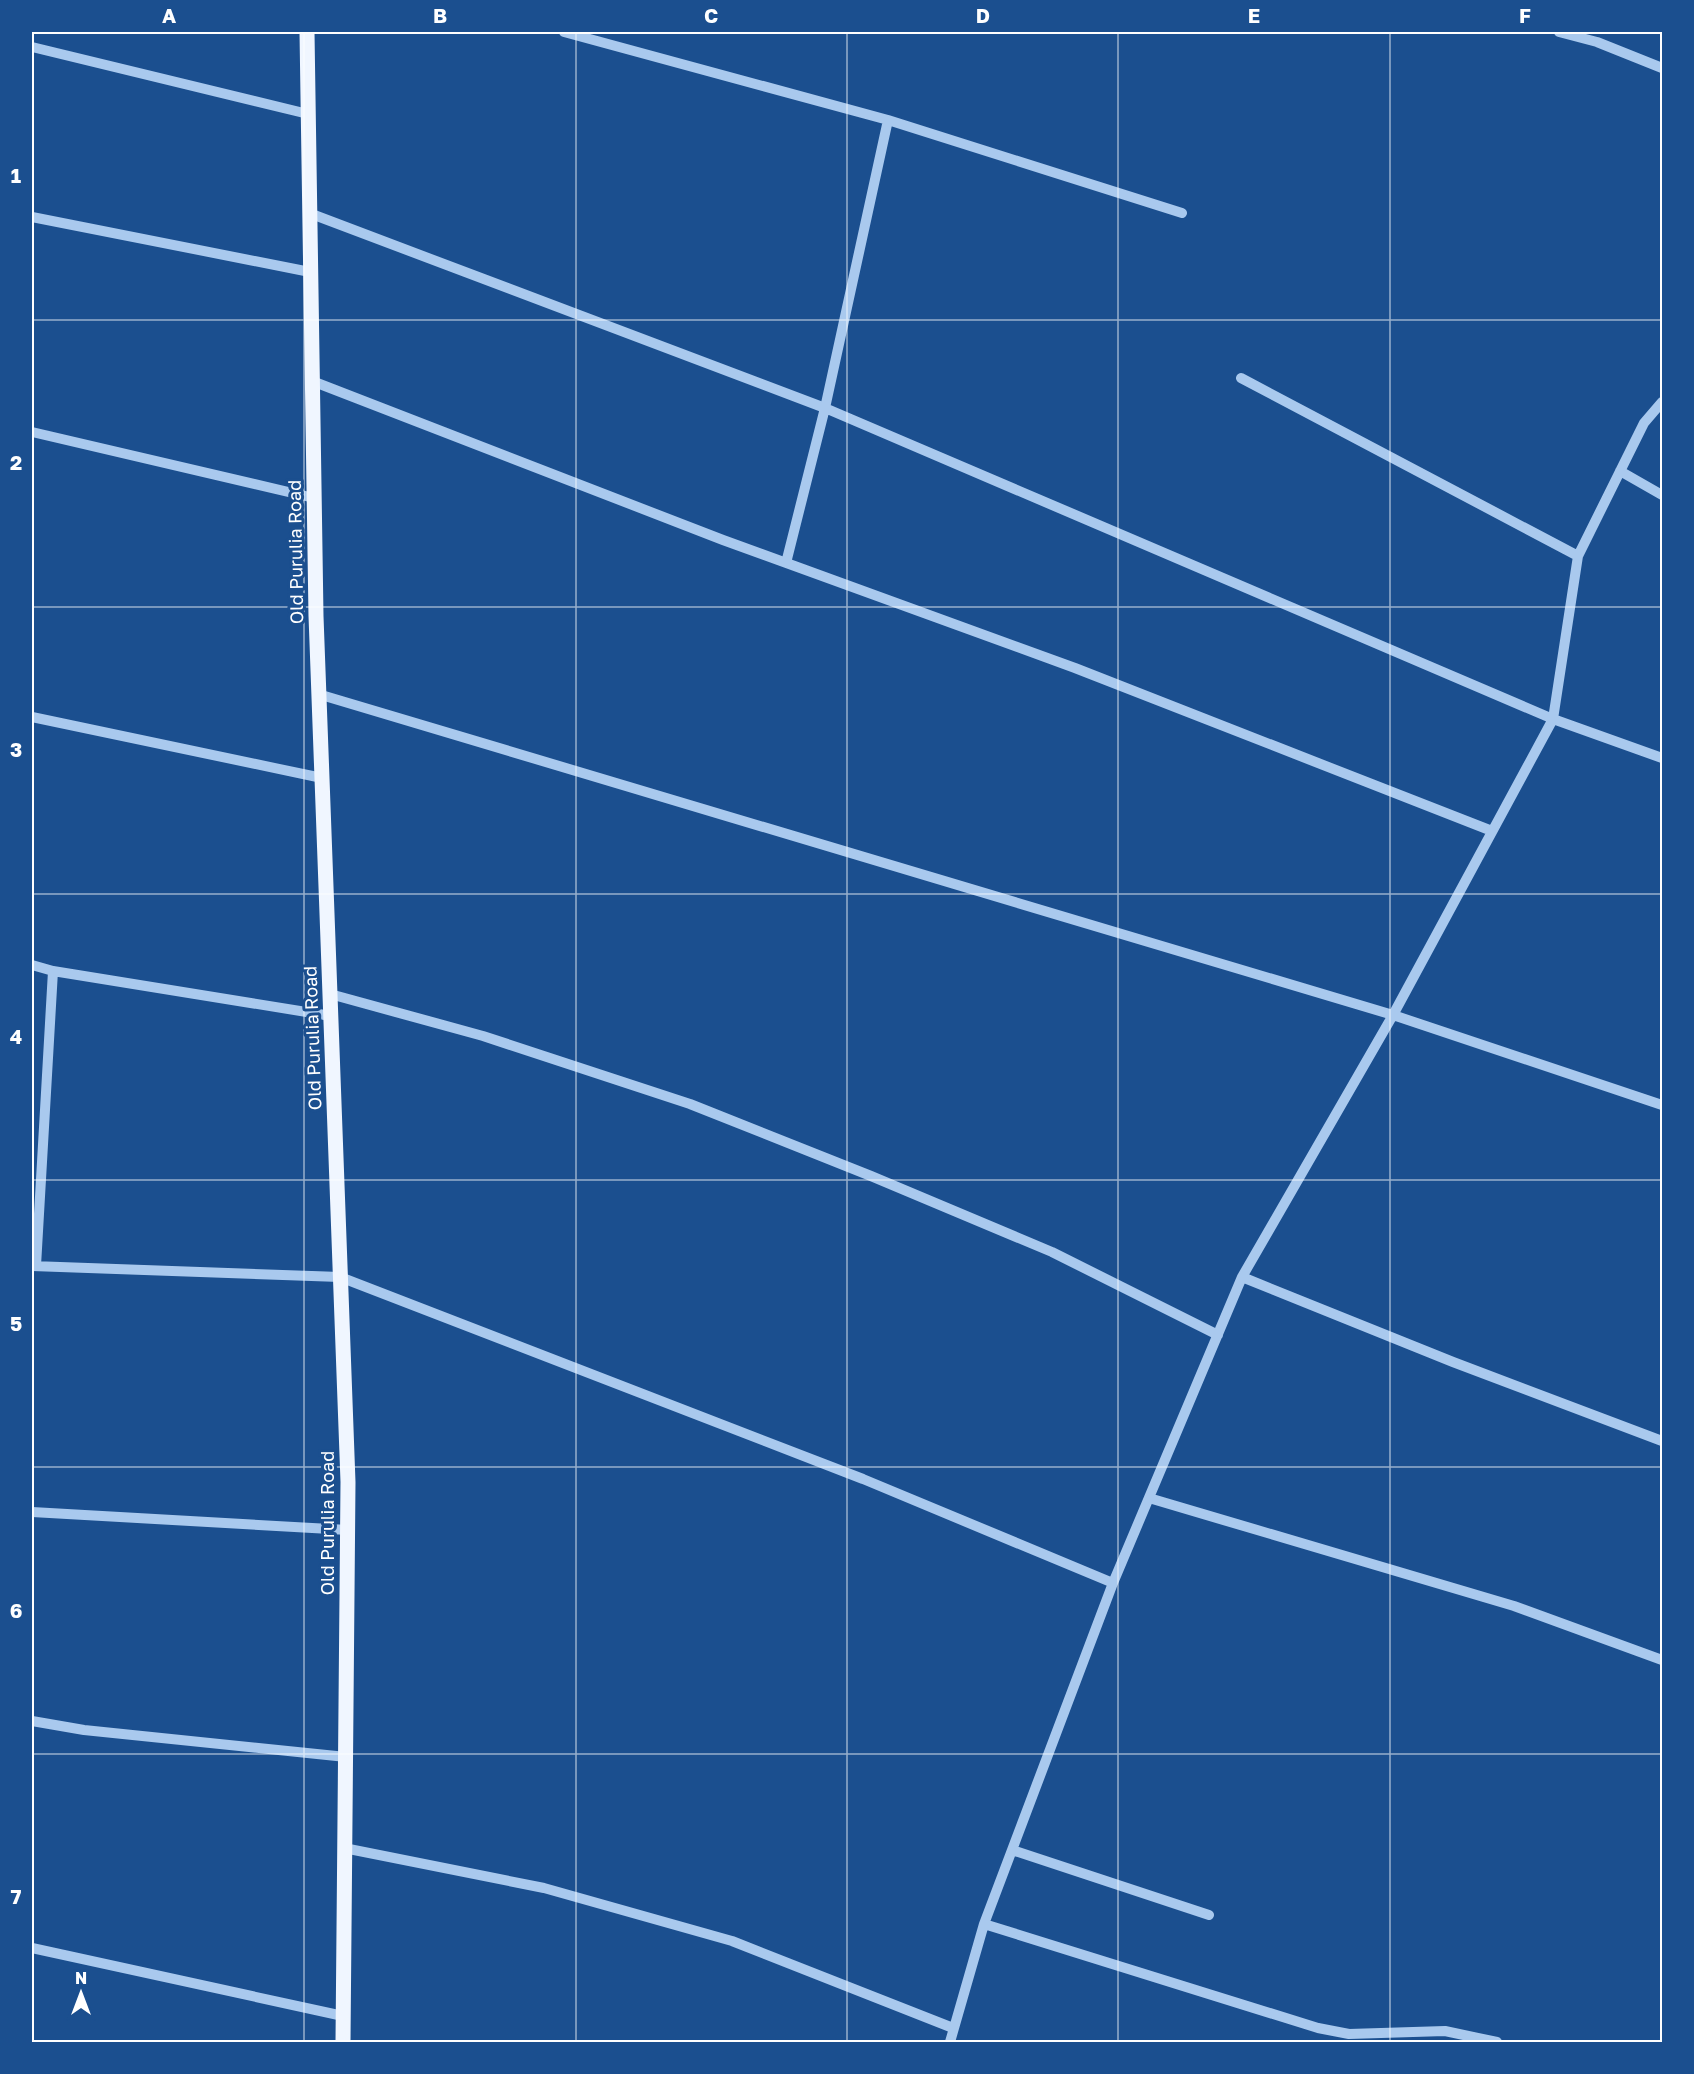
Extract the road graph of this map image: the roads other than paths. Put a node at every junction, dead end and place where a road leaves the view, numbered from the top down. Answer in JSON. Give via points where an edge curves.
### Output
{"nodes":[{"id":1,"x":307,"y":32,"type":"edge"},
{"id":2,"x":564,"y":32,"type":"edge"},
{"id":3,"x":1559,"y":32,"type":"edge"},
{"id":4,"x":32,"y":47,"type":"edge"},
{"id":5,"x":1662,"y":68,"type":"edge"},
{"id":6,"x":308,"y":114,"type":"junction"},
{"id":7,"x":888,"y":120,"type":"junction"},
{"id":8,"x":309,"y":213,"type":"junction"},
{"id":9,"x":1182,"y":213,"type":"dead end"},
{"id":10,"x":32,"y":217,"type":"edge"},
{"id":11,"x":310,"y":272,"type":"junction"},
{"id":12,"x":1241,"y":378,"type":"dead end"},
{"id":13,"x":312,"y":381,"type":"junction"},
{"id":14,"x":1662,"y":402,"type":"edge"},
{"id":15,"x":825,"y":408,"type":"junction"},
{"id":16,"x":32,"y":432,"type":"edge"},
{"id":17,"x":1620,"y":471,"type":"junction"},
{"id":18,"x":1662,"y":495,"type":"edge"},
{"id":19,"x":314,"y":498,"type":"junction"},
{"id":20,"x":1578,"y":556,"type":"junction"},
{"id":21,"x":786,"y":563,"type":"junction"},
{"id":22,"x":318,"y":694,"type":"junction"},
{"id":23,"x":32,"y":717,"type":"edge"},
{"id":24,"x":1553,"y":719,"type":"junction"},
{"id":25,"x":1662,"y":758,"type":"edge"},
{"id":26,"x":322,"y":778,"type":"junction"},
{"id":27,"x":1492,"y":831,"type":"junction"},
{"id":28,"x":32,"y":965,"type":"edge"},
{"id":29,"x":53,"y":971,"type":"junction"},
{"id":30,"x":330,"y":994,"type":"junction"},
{"id":31,"x":1393,"y":1015,"type":"junction"},
{"id":32,"x":331,"y":1016,"type":"junction"},
{"id":33,"x":1662,"y":1105,"type":"edge"},
{"id":34,"x":36,"y":1180,"type":"edge"},
{"id":35,"x":34,"y":1266,"type":"edge"},
{"id":36,"x":340,"y":1277,"type":"junction"},
{"id":37,"x":1242,"y":1277,"type":"junction"},
{"id":38,"x":1218,"y":1335,"type":"junction"},
{"id":39,"x":1662,"y":1441,"type":"edge"},
{"id":40,"x":1149,"y":1498,"type":"junction"},
{"id":41,"x":32,"y":1512,"type":"edge"},
{"id":42,"x":348,"y":1530,"type":"junction"},
{"id":43,"x":1113,"y":1583,"type":"junction"},
{"id":44,"x":1662,"y":1660,"type":"edge"},
{"id":45,"x":32,"y":1721,"type":"edge"},
{"id":46,"x":346,"y":1757,"type":"junction"},
{"id":47,"x":345,"y":1848,"type":"junction"},
{"id":48,"x":1012,"y":1850,"type":"junction"},
{"id":49,"x":1209,"y":1915,"type":"dead end"},
{"id":50,"x":984,"y":1924,"type":"junction"},
{"id":51,"x":32,"y":1948,"type":"edge"},
{"id":52,"x":343,"y":2016,"type":"junction"},
{"id":53,"x":953,"y":2028,"type":"junction"},
{"id":54,"x":343,"y":2043,"type":"edge"},
{"id":55,"x":950,"y":2043,"type":"edge"},
{"id":56,"x":1497,"y":2043,"type":"edge"}],
"edges":[{"from":1,"to":6,"type":"main road","name":"Old Purulia Road"},
{"from":2,"to":7,"type":"street"},
{"from":3,"to":5,"type":"street","via":[[1597,42]]},
{"from":4,"to":6,"type":"street"},
{"from":6,"to":8,"type":"main road","name":"Old Purulia Road"},
{"from":7,"to":9,"type":"street"},
{"from":7,"to":15,"type":"street"},
{"from":8,"to":11,"type":"main road","name":"Old Purulia Road"},
{"from":8,"to":15,"type":"street"},
{"from":10,"to":11,"type":"street"},
{"from":11,"to":13,"type":"main road","name":"Old Purulia Road"},
{"from":12,"to":20,"type":"street"},
{"from":13,"to":19,"type":"main road","name":"Old Purulia Road"},
{"from":13,"to":21,"type":"street"},
{"from":14,"to":17,"type":"street","via":[[1644,423]]},
{"from":15,"to":21,"type":"street"},
{"from":15,"to":24,"type":"street"},
{"from":16,"to":19,"type":"street"},
{"from":17,"to":18,"type":"street"},
{"from":17,"to":20,"type":"street"},
{"from":19,"to":22,"type":"main road","name":"Old Purulia Road"},
{"from":20,"to":24,"type":"street"},
{"from":21,"to":27,"type":"street","via":[[1075,668]]},
{"from":22,"to":26,"type":"main road","name":"Old Purulia Road"},
{"from":22,"to":31,"type":"street"},
{"from":23,"to":26,"type":"street"},
{"from":24,"to":25,"type":"street"},
{"from":24,"to":27,"type":"street"},
{"from":26,"to":30,"type":"main road","name":"Old Purulia Road"},
{"from":27,"to":31,"type":"street"},
{"from":28,"to":29,"type":"street"},
{"from":29,"to":32,"type":"street"},
{"from":29,"to":34,"type":"street"},
{"from":30,"to":32,"type":"main road","name":"Old Purulia Road"},
{"from":30,"to":38,"type":"street","via":[[483,1036],[690,1104],[1052,1252]]},
{"from":31,"to":33,"type":"street"},
{"from":31,"to":37,"type":"street"},
{"from":32,"to":36,"type":"main road","name":"Old Purulia Road"},
{"from":34,"to":35,"type":"street"},
{"from":35,"to":36,"type":"street"},
{"from":36,"to":42,"type":"main road","name":"Old Purulia Road"},
{"from":36,"to":43,"type":"street","via":[[863,1479]]},
{"from":37,"to":38,"type":"street"},
{"from":37,"to":39,"type":"street"},
{"from":38,"to":40,"type":"street"},
{"from":40,"to":43,"type":"street"},
{"from":40,"to":44,"type":"street","via":[[1514,1606]]},
{"from":41,"to":42,"type":"street"},
{"from":42,"to":46,"type":"main road","name":"Old Purulia Road"},
{"from":43,"to":48,"type":"street"},
{"from":45,"to":46,"type":"street","via":[[84,1730]]},
{"from":46,"to":47,"type":"main road","name":"Old Purulia Road"},
{"from":47,"to":52,"type":"main road","name":"Old Purulia Road"},
{"from":47,"to":53,"type":"street","via":[[544,1888],[732,1941]]},
{"from":48,"to":49,"type":"street"},
{"from":48,"to":50,"type":"street"},
{"from":50,"to":53,"type":"street"},
{"from":50,"to":56,"type":"street","via":[[1318,2028],[1348,2034],[1445,2031]]},
{"from":51,"to":52,"type":"street"},
{"from":52,"to":54,"type":"main road","name":"Old Purulia Road"},
{"from":53,"to":55,"type":"street"}]}
